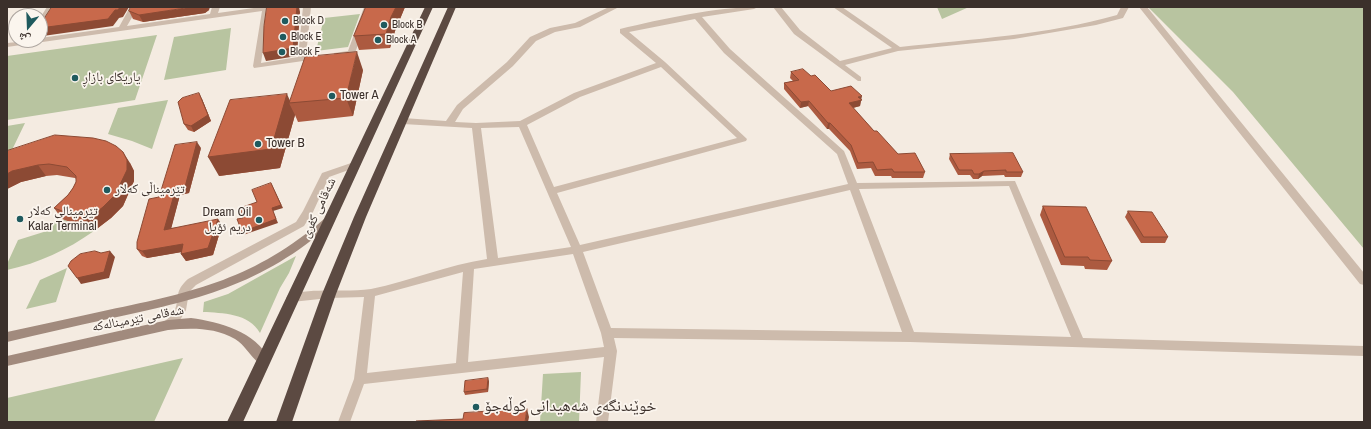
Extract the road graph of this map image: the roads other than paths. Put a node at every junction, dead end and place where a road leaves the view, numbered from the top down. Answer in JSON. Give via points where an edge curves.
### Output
{"nodes":[{"id":1,"x":134,"y":7,"type":"edge"},
{"id":2,"x":216,"y":7,"type":"edge"},
{"id":3,"x":276,"y":7,"type":"edge"},
{"id":4,"x":308,"y":7,"type":"edge"},
{"id":5,"x":368,"y":7,"type":"edge"},
{"id":6,"x":429,"y":7,"type":"edge"},
{"id":7,"x":452,"y":7,"type":"edge"},
{"id":8,"x":615,"y":7,"type":"edge"},
{"id":9,"x":754,"y":7,"type":"edge"},
{"id":10,"x":777,"y":7,"type":"edge"},
{"id":11,"x":837,"y":7,"type":"edge"},
{"id":12,"x":1125,"y":7,"type":"edge"},
{"id":13,"x":1143,"y":7,"type":"edge"},
{"id":14,"x":266,"y":9,"type":"junction"},
{"id":15,"x":697,"y":16,"type":"junction"},
{"id":16,"x":212,"y":17,"type":"junction"},
{"id":17,"x":122,"y":29,"type":"junction"},
{"id":18,"x":48,"y":39,"type":"edge"},
{"id":19,"x":898,"y":49,"type":"junction"},
{"id":20,"x":302,"y":59,"type":"junction"},
{"id":21,"x":662,"y":64,"type":"junction"},
{"id":22,"x":839,"y":64,"type":"junction"},
{"id":23,"x":858,"y":79,"type":"dead end"},
{"id":24,"x":403,"y":121,"type":"junction"},
{"id":25,"x":449,"y":124,"type":"junction"},
{"id":26,"x":522,"y":124,"type":"junction"},
{"id":27,"x":476,"y":126,"type":"junction"},
{"id":28,"x":354,"y":165,"type":"junction"},
{"id":29,"x":854,"y":186,"type":"junction"},
{"id":30,"x":552,"y":191,"type":"junction"},
{"id":31,"x":328,"y":221,"type":"junction"},
{"id":32,"x":577,"y":250,"type":"junction"},
{"id":33,"x":493,"y":262,"type":"junction"},
{"id":34,"x":469,"y":266,"type":"junction"},
{"id":35,"x":1364,"y":281,"type":"edge"},
{"id":36,"x":370,"y":293,"type":"junction"},
{"id":37,"x":329,"y":294,"type":"junction"},
{"id":38,"x":181,"y":298,"type":"junction"},
{"id":39,"x":292,"y":298,"type":"junction"},
{"id":40,"x":168,"y":325,"type":"junction"},
{"id":41,"x":607,"y":333,"type":"junction"},
{"id":42,"x":7,"y":337,"type":"edge"},
{"id":43,"x":910,"y":337,"type":"junction"},
{"id":44,"x":1078,"y":343,"type":"junction"},
{"id":45,"x":611,"y":351,"type":"junction"},
{"id":46,"x":1364,"y":351,"type":"edge"},
{"id":47,"x":264,"y":360,"type":"junction"},
{"id":48,"x":7,"y":361,"type":"edge"},
{"id":49,"x":462,"y":368,"type":"junction"},
{"id":50,"x":360,"y":379,"type":"junction"},
{"id":51,"x":235,"y":422,"type":"edge"},
{"id":52,"x":284,"y":422,"type":"edge"},
{"id":53,"x":344,"y":422,"type":"edge"},
{"id":54,"x":602,"y":422,"type":"edge"}],
"edges":[{"from":1,"to":17,"type":"street"},
{"from":2,"to":16,"type":"street"},
{"from":3,"to":14,"type":"street"},
{"from":4,"to":20,"type":"street"},
{"from":5,"to":20,"type":"street","via":[[351,53]]},
{"from":6,"to":28,"type":"highway","name":"شەقامی کفری"},
{"from":7,"to":24,"type":"highway"},
{"from":8,"to":25,"type":"street","via":[[577,25],[553,30],[533,39],[510,64],[460,107]]},
{"from":9,"to":15,"type":"street"},
{"from":10,"to":22,"type":"street","via":[[797,32]]},
{"from":11,"to":19,"type":"street"},
{"from":12,"to":19,"type":"street","via":[[1120,16],[1096,23],[1014,37]]},
{"from":13,"to":35,"type":"street"},
{"from":14,"to":16,"type":"street"},
{"from":14,"to":20,"type":"street","via":[[257,66]]},
{"from":15,"to":21,"type":"street","via":[[623,31]]},
{"from":15,"to":29,"type":"street","via":[[727,51],[841,153]]},
{"from":16,"to":17,"type":"street"},
{"from":17,"to":18,"type":"street"},
{"from":19,"to":22,"type":"street"},
{"from":21,"to":26,"type":"street","via":[[578,95]]},
{"from":21,"to":30,"type":"street","via":[[743,139]]},
{"from":22,"to":23,"type":"street"},
{"from":24,"to":25,"type":"street"},
{"from":24,"to":37,"type":"highway"},
{"from":25,"to":27,"type":"street"},
{"from":26,"to":27,"type":"street"},
{"from":26,"to":30,"type":"street"},
{"from":27,"to":33,"type":"street"},
{"from":28,"to":31,"type":"highway","name":"شەقامی کفری"},
{"from":28,"to":38,"type":"street","via":[[325,175],[300,224],[196,278],[184,290]]},
{"from":29,"to":32,"type":"street"},
{"from":29,"to":43,"type":"street"},
{"from":29,"to":44,"type":"street","via":[[1012,183]]},
{"from":30,"to":32,"type":"street"},
{"from":31,"to":38,"type":"main road","via":[[310,238],[268,264],[220,286]]},
{"from":31,"to":39,"type":"highway","name":"شەقامی کفری"},
{"from":32,"to":33,"type":"street"},
{"from":32,"to":41,"type":"street"},
{"from":33,"to":34,"type":"street"},
{"from":34,"to":36,"type":"street"},
{"from":34,"to":49,"type":"street"},
{"from":36,"to":37,"type":"street"},
{"from":36,"to":50,"type":"street"},
{"from":37,"to":39,"type":"street"},
{"from":37,"to":52,"type":"highway"},
{"from":38,"to":40,"type":"street","via":[[180,312]]},
{"from":38,"to":42,"type":"main road"},
{"from":39,"to":47,"type":"highway","name":"شەقامی کفری"},
{"from":40,"to":47,"type":"main road","name":"شەقامی تێرمینالەکە","via":[[191,323],[224,330],[251,344]]},
{"from":40,"to":48,"type":"main road","name":"شەقامی تێرمینالەکە"},
{"from":41,"to":43,"type":"street"},
{"from":41,"to":45,"type":"street"},
{"from":43,"to":44,"type":"street"},
{"from":44,"to":46,"type":"street"},
{"from":45,"to":49,"type":"street"},
{"from":45,"to":54,"type":"street"},
{"from":47,"to":51,"type":"highway","name":"شەقامی کفری"},
{"from":49,"to":50,"type":"street"},
{"from":50,"to":53,"type":"street"}]}
